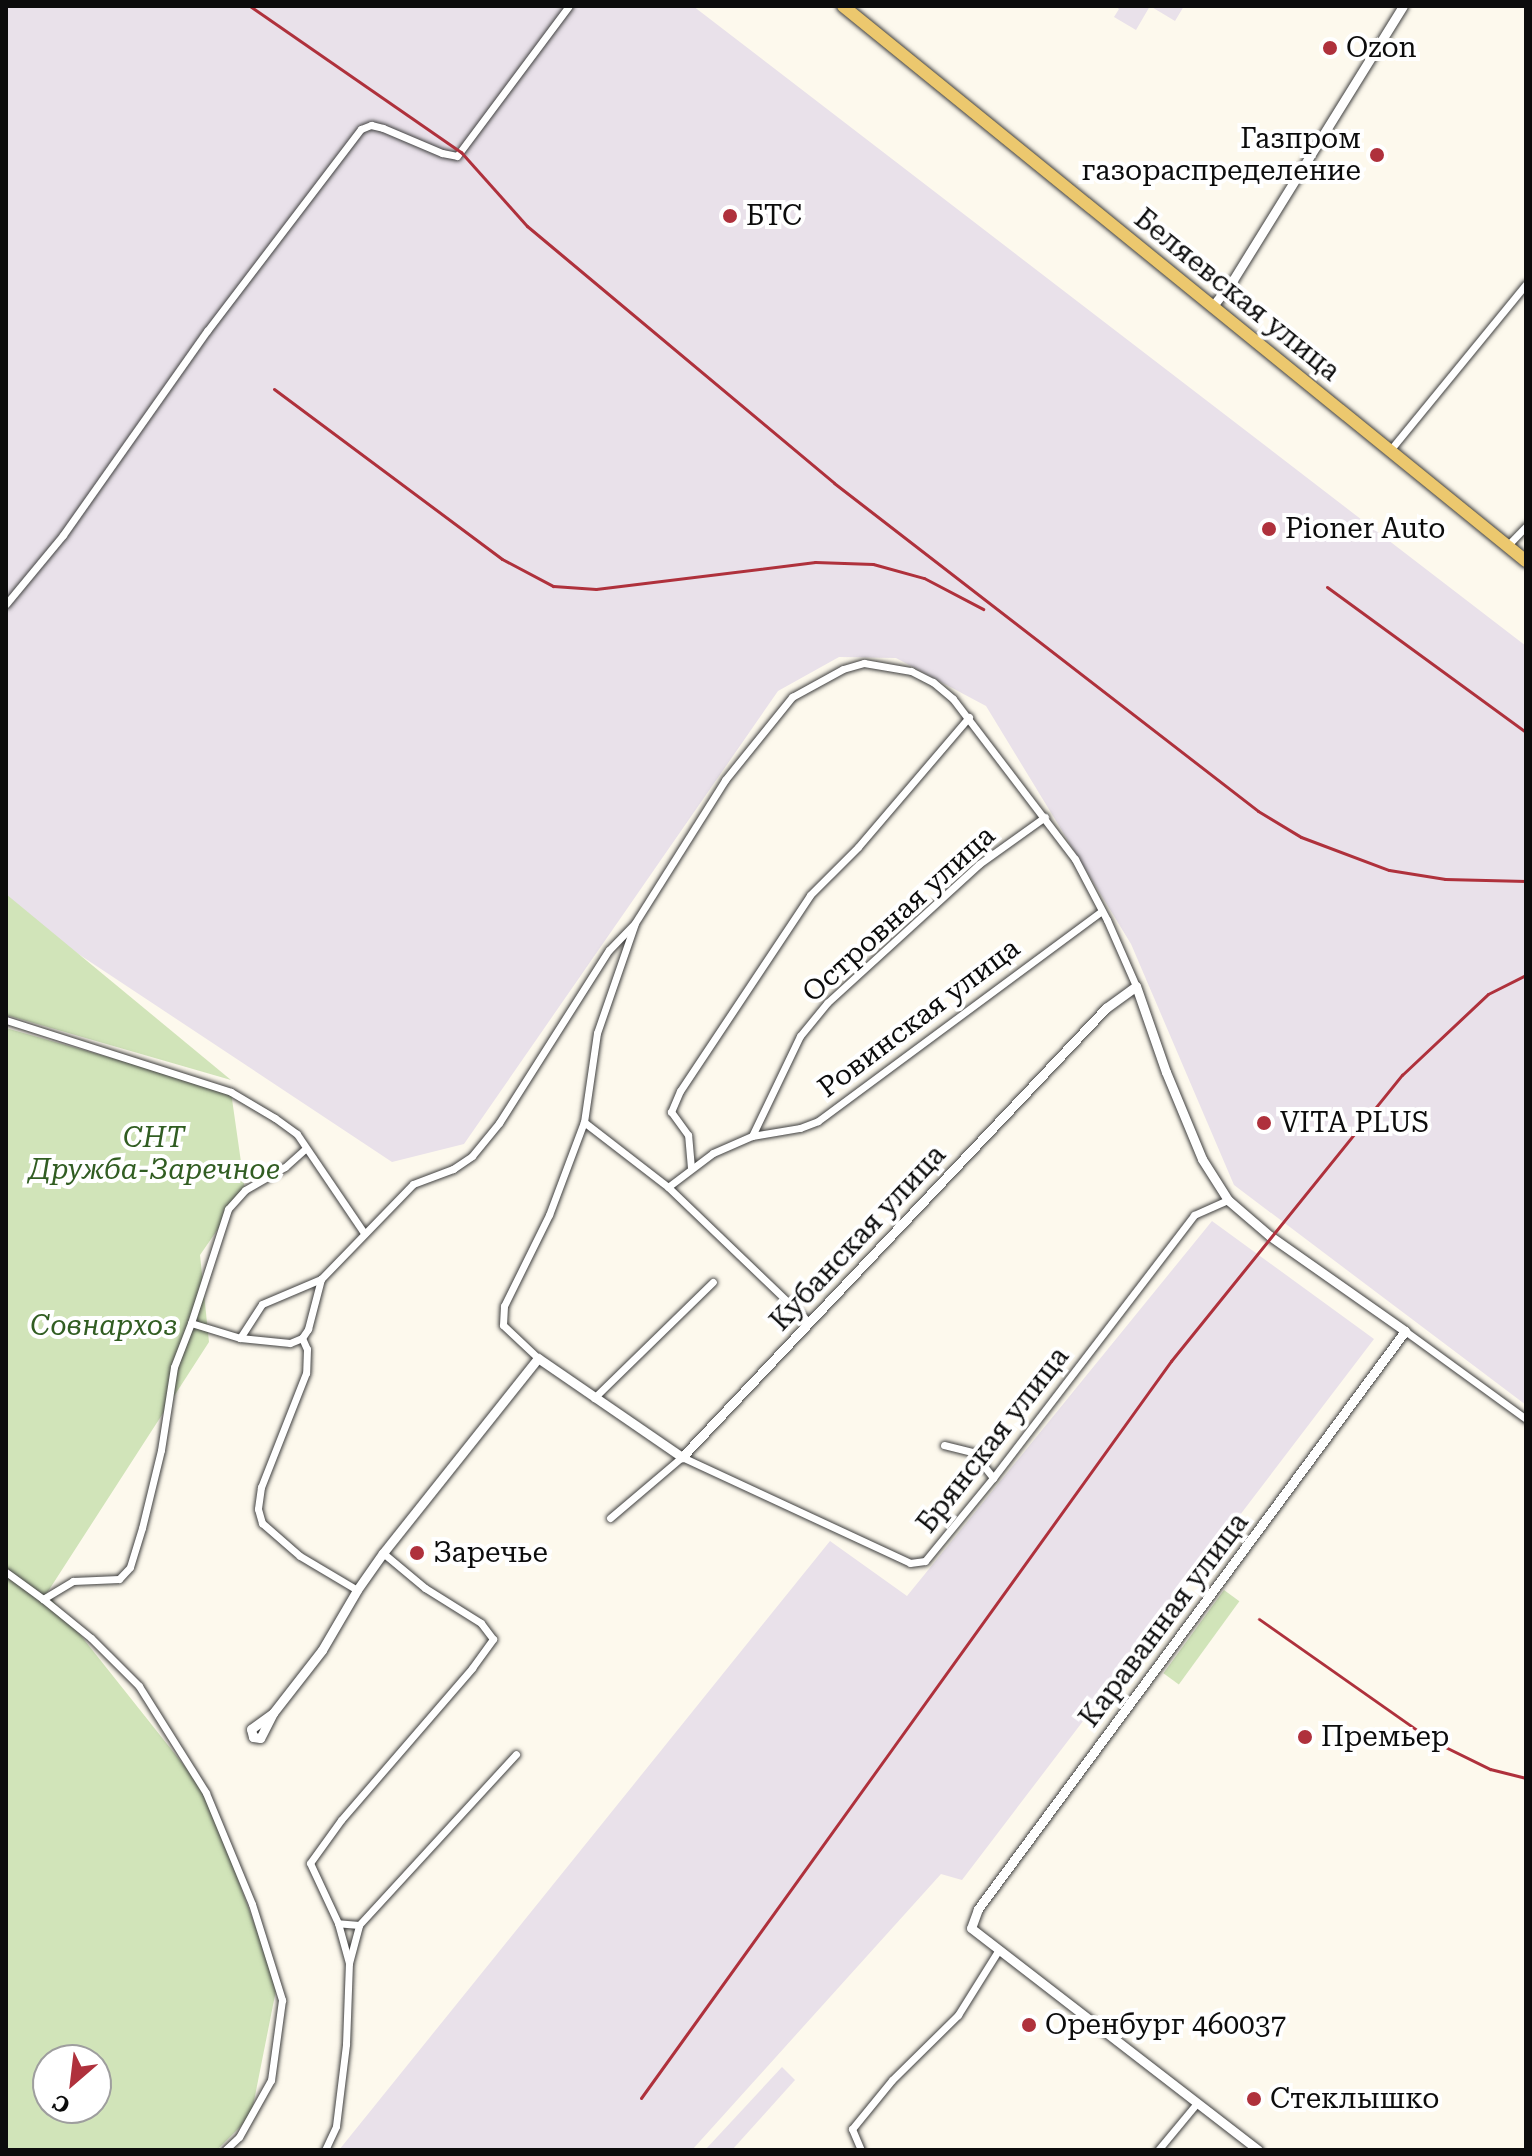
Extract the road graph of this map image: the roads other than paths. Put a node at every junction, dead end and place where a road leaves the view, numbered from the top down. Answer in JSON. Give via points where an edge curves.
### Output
{"nodes":[{"id":1,"x":569,"y":6,"type":"edge"},
{"id":2,"x":843,"y":6,"type":"edge"},
{"id":3,"x":1399,"y":7,"type":"edge"},
{"id":4,"x":1526,"y":284,"type":"edge"},
{"id":5,"x":1212,"y":307,"type":"junction"},
{"id":6,"x":1391,"y":449,"type":"junction"},
{"id":7,"x":1526,"y":526,"type":"edge"},
{"id":8,"x":1507,"y":546,"type":"junction"},
{"id":9,"x":1526,"y":561,"type":"edge"},
{"id":10,"x":6,"y":604,"type":"edge"},
{"id":11,"x":969,"y":717,"type":"junction"},
{"id":12,"x":1045,"y":817,"type":"junction"},
{"id":13,"x":1102,"y":911,"type":"junction"},
{"id":14,"x":635,"y":923,"type":"junction"},
{"id":15,"x":1136,"y":986,"type":"junction"},
{"id":16,"x":6,"y":1020,"type":"edge"},
{"id":17,"x":584,"y":1122,"type":"junction"},
{"id":18,"x":752,"y":1136,"type":"junction"},
{"id":19,"x":306,"y":1148,"type":"junction"},
{"id":20,"x":691,"y":1168,"type":"junction"},
{"id":21,"x":668,"y":1187,"type":"junction"},
{"id":22,"x":1228,"y":1200,"type":"junction"},
{"id":23,"x":364,"y":1233,"type":"junction"},
{"id":24,"x":321,"y":1279,"type":"junction"},
{"id":25,"x":713,"y":1282,"type":"dead end"},
{"id":26,"x":809,"y":1322,"type":"junction"},
{"id":27,"x":191,"y":1323,"type":"junction"},
{"id":28,"x":1405,"y":1331,"type":"junction"},
{"id":29,"x":240,"y":1338,"type":"junction"},
{"id":30,"x":302,"y":1338,"type":"junction"},
{"id":31,"x":538,"y":1358,"type":"junction"},
{"id":32,"x":594,"y":1398,"type":"junction"},
{"id":33,"x":1526,"y":1419,"type":"edge"},
{"id":34,"x":944,"y":1445,"type":"dead end"},
{"id":35,"x":682,"y":1457,"type":"junction"},
{"id":36,"x":993,"y":1478,"type":"junction"},
{"id":37,"x":610,"y":1518,"type":"dead end"},
{"id":38,"x":383,"y":1553,"type":"junction"},
{"id":39,"x":6,"y":1572,"type":"edge"},
{"id":40,"x":357,"y":1590,"type":"junction"},
{"id":41,"x":43,"y":1599,"type":"junction"},
{"id":42,"x":273,"y":1713,"type":"dead end"},
{"id":43,"x":516,"y":1754,"type":"dead end"},
{"id":44,"x":338,"y":1923,"type":"junction"},
{"id":45,"x":359,"y":1925,"type":"junction"},
{"id":46,"x":998,"y":1951,"type":"junction"},
{"id":47,"x":349,"y":1963,"type":"junction"},
{"id":48,"x":1197,"y":2103,"type":"junction"},
{"id":49,"x":225,"y":2150,"type":"edge"},
{"id":50,"x":325,"y":2150,"type":"edge"},
{"id":51,"x":861,"y":2150,"type":"edge"},
{"id":52,"x":1158,"y":2150,"type":"edge"},
{"id":53,"x":1258,"y":2150,"type":"edge"}],
"edges":[{"from":1,"to":10,"type":"street","via":[[457,156],[383,128],[361,129],[207,331],[63,535]]},
{"from":2,"to":5,"type":"main road","name":"Беляевская улица"},
{"from":3,"to":5,"type":"street"},
{"from":4,"to":6,"type":"street"},
{"from":5,"to":6,"type":"main road","name":"Беляевская улица"},
{"from":6,"to":8,"type":"main road","name":"Беляевская улица"},
{"from":7,"to":8,"type":"street"},
{"from":8,"to":9,"type":"main road","name":"Беляевская улица"},
{"from":11,"to":12,"type":"street"},
{"from":11,"to":14,"type":"street","via":[[933,682],[887,665],[864,663],[843,669],[792,697],[725,780]]},
{"from":11,"to":20,"type":"street","via":[[810,895],[680,1091],[671,1112],[688,1135]]},
{"from":12,"to":13,"type":"street"},
{"from":12,"to":18,"type":"street","name":"Островная улица","via":[[979,864],[827,1003],[800,1036]]},
{"from":13,"to":15,"type":"street"},
{"from":13,"to":18,"type":"street","name":"Ровинская улица","via":[[818,1121]]},
{"from":14,"to":17,"type":"street","via":[[597,1033]]},
{"from":14,"to":23,"type":"street","via":[[609,950],[499,1123],[472,1156],[413,1184]]},
{"from":15,"to":22,"type":"street","via":[[1202,1159]]},
{"from":15,"to":26,"type":"street","name":"Кубанская улица","via":[[1106,1008]]},
{"from":16,"to":19,"type":"street","via":[[231,1092],[297,1134]]},
{"from":17,"to":21,"type":"street"},
{"from":17,"to":31,"type":"street","via":[[549,1215],[504,1306],[503,1325]]},
{"from":18,"to":20,"type":"street"},
{"from":19,"to":23,"type":"street"},
{"from":19,"to":27,"type":"street","via":[[245,1190],[228,1209]]},
{"from":20,"to":21,"type":"street"},
{"from":21,"to":26,"type":"street"},
{"from":22,"to":28,"type":"street"},
{"from":22,"to":36,"type":"street","name":"Брянская улица","via":[[1194,1215]]},
{"from":23,"to":24,"type":"street"},
{"from":24,"to":29,"type":"street","via":[[262,1304]]},
{"from":24,"to":30,"type":"street"},
{"from":25,"to":32,"type":"street"},
{"from":26,"to":35,"type":"street","name":"Кубанская улица"},
{"from":27,"to":29,"type":"street"},
{"from":27,"to":41,"type":"street","via":[[174,1367],[161,1450],[130,1567],[119,1579],[73,1581]]},
{"from":28,"to":33,"type":"street"},
{"from":28,"to":46,"type":"street","name":"Караванная улица","via":[[972,1917],[971,1928]]},
{"from":29,"to":30,"type":"street","via":[[290,1343]]},
{"from":30,"to":40,"type":"street","via":[[306,1373],[261,1487],[258,1509],[262,1523],[300,1556]]},
{"from":31,"to":32,"type":"street","name":"Брянская улица"},
{"from":31,"to":38,"type":"street"},
{"from":32,"to":35,"type":"street","name":"Брянская улица"},
{"from":34,"to":36,"type":"street","via":[[973,1452]]},
{"from":35,"to":36,"type":"street","name":"Брянская улица","via":[[910,1563],[925,1561],[936,1551]]},
{"from":35,"to":37,"type":"street","name":"Кубанская улица"},
{"from":38,"to":40,"type":"street"},
{"from":38,"to":44,"type":"street","via":[[425,1588],[481,1623],[493,1639],[310,1863]]},
{"from":39,"to":41,"type":"street"},
{"from":40,"to":42,"type":"street","via":[[322,1650]]},
{"from":41,"to":49,"type":"street","via":[[139,1686],[206,1793],[252,1904],[282,2000],[271,2080],[239,2137]]},
{"from":43,"to":45,"type":"street"},
{"from":44,"to":45,"type":"street"},
{"from":44,"to":47,"type":"street"},
{"from":45,"to":47,"type":"street"},
{"from":46,"to":48,"type":"street"},
{"from":46,"to":51,"type":"street","via":[[958,2015],[892,2080],[852,2129]]},
{"from":47,"to":50,"type":"street","via":[[336,2126]]},
{"from":48,"to":52,"type":"street"},
{"from":48,"to":53,"type":"street"}]}
